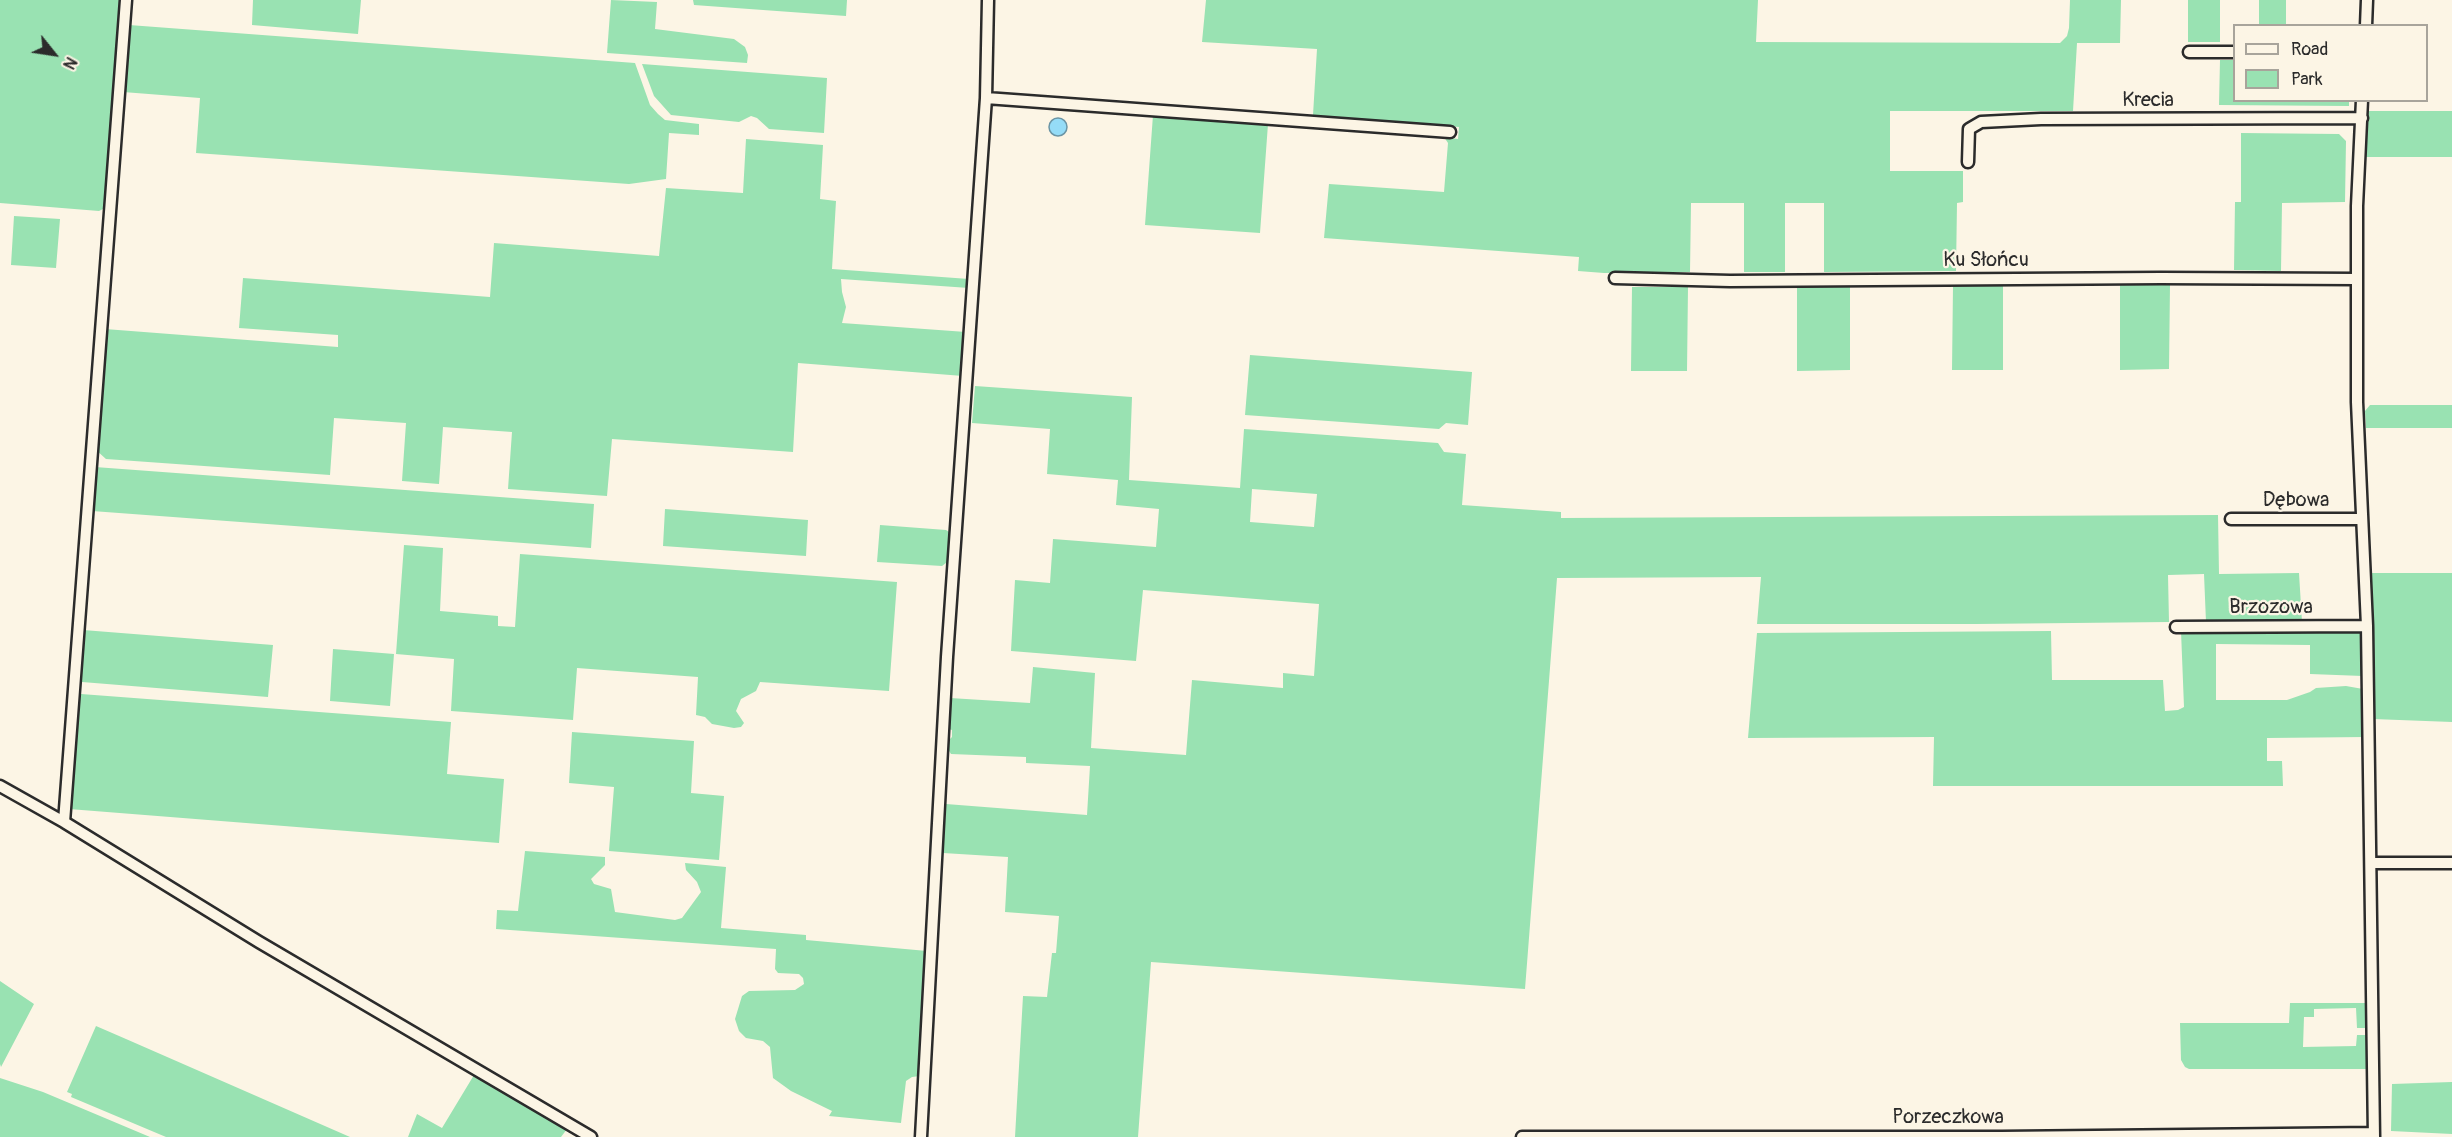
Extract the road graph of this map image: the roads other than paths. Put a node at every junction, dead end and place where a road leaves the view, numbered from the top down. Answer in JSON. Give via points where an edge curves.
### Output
{"nodes":[{"id":1,"x":126,"y":0,"type":"edge"},
{"id":2,"x":988,"y":0,"type":"edge"},
{"id":3,"x":2367,"y":0,"type":"edge"},
{"id":4,"x":2366,"y":24,"type":"edge"},
{"id":5,"x":2189,"y":52,"type":"dead end"},
{"id":6,"x":2233,"y":52,"type":"edge"},
{"id":7,"x":986,"y":98,"type":"junction"},
{"id":8,"x":2362,"y":102,"type":"edge"},
{"id":9,"x":2362,"y":118,"type":"junction"},
{"id":10,"x":1450,"y":132,"type":"dead end"},
{"id":11,"x":1968,"y":162,"type":"dead end"},
{"id":12,"x":1615,"y":278,"type":"dead end"},
{"id":13,"x":2356,"y":279,"type":"junction"},
{"id":14,"x":2231,"y":519,"type":"dead end"},
{"id":15,"x":2362,"y":519,"type":"junction"},
{"id":16,"x":2367,"y":626,"type":"junction"},
{"id":17,"x":2176,"y":627,"type":"dead end"},
{"id":18,"x":0,"y":786,"type":"edge"},
{"id":19,"x":64,"y":822,"type":"junction"},
{"id":20,"x":2372,"y":863,"type":"junction"},
{"id":21,"x":2452,"y":863,"type":"edge"},
{"id":22,"x":2374,"y":1135,"type":"edge"},
{"id":23,"x":591,"y":1137,"type":"edge"},
{"id":24,"x":921,"y":1137,"type":"edge"},
{"id":25,"x":1522,"y":1137,"type":"edge"}],
"edges":[{"from":1,"to":19,"type":"street"},
{"from":2,"to":7,"type":"street"},
{"from":3,"to":4,"type":"street"},
{"from":5,"to":6,"type":"street"},
{"from":7,"to":10,"type":"street"},
{"from":7,"to":24,"type":"street","via":[[947,657]]},
{"from":8,"to":9,"type":"street"},
{"from":9,"to":11,"type":"street","name":"Krecia","via":[[1981,122],[1969,129]]},
{"from":9,"to":13,"type":"street"},
{"from":12,"to":13,"type":"street","name":"Ku Słońcu"},
{"from":13,"to":15,"type":"street","via":[[2356,402]]},
{"from":14,"to":15,"type":"street","name":"Dębowa"},
{"from":15,"to":16,"type":"street"},
{"from":16,"to":17,"type":"street","name":"Brzozowa"},
{"from":16,"to":20,"type":"street"},
{"from":18,"to":19,"type":"street"},
{"from":19,"to":23,"type":"street"},
{"from":20,"to":21,"type":"street"},
{"from":20,"to":22,"type":"street"},
{"from":22,"to":25,"type":"street","name":"Porzeczkowa"}]}
